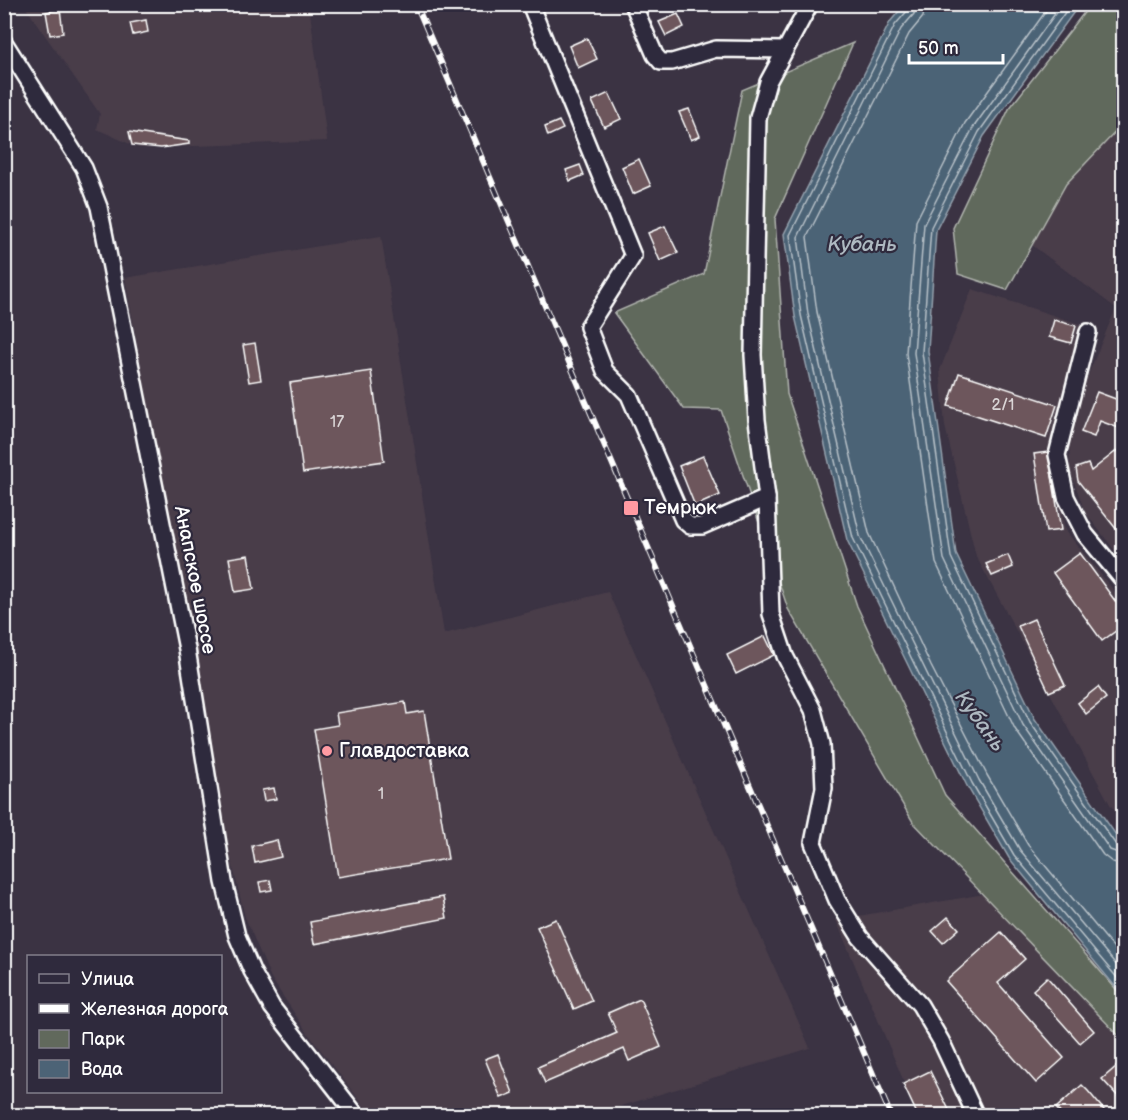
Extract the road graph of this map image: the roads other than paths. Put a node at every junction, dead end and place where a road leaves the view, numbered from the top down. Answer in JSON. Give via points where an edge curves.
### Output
{"nodes":[{"id":1,"x":530,"y":4,"type":"edge"},
{"id":2,"x":633,"y":4,"type":"edge"},
{"id":3,"x":810,"y":4,"type":"edge"},
{"id":4,"x":4,"y":42,"type":"edge"},
{"id":5,"x":783,"y":50,"type":"junction"},
{"id":6,"x":1088,"y":332,"type":"dead end"},
{"id":7,"x":767,"y":498,"type":"junction"},
{"id":8,"x":1124,"y":581,"type":"edge"},
{"id":9,"x":357,"y":1116,"type":"edge"},
{"id":10,"x":976,"y":1116,"type":"edge"}],
"edges":[{"from":1,"to":7,"type":"street","via":[[633,256],[588,327],[604,372],[629,395],[683,520],[690,526],[702,526]]},
{"from":2,"to":5,"type":"street","via":[[661,62],[716,49]]},
{"from":3,"to":5,"type":"street"},
{"from":4,"to":9,"type":"street","name":"Анапское шоссе","via":[[84,168],[99,207],[182,626],[224,882],[237,936],[273,1007]]},
{"from":5,"to":7,"type":"street","via":[[768,82],[758,118],[755,189],[753,355]]},
{"from":6,"to":8,"type":"street","via":[[1057,455],[1066,497],[1085,534]]},
{"from":7,"to":10,"type":"street","via":[[771,614],[785,656],[813,710],[822,744],[824,788],[813,843],[817,857],[860,937],[920,1005]]}]}
